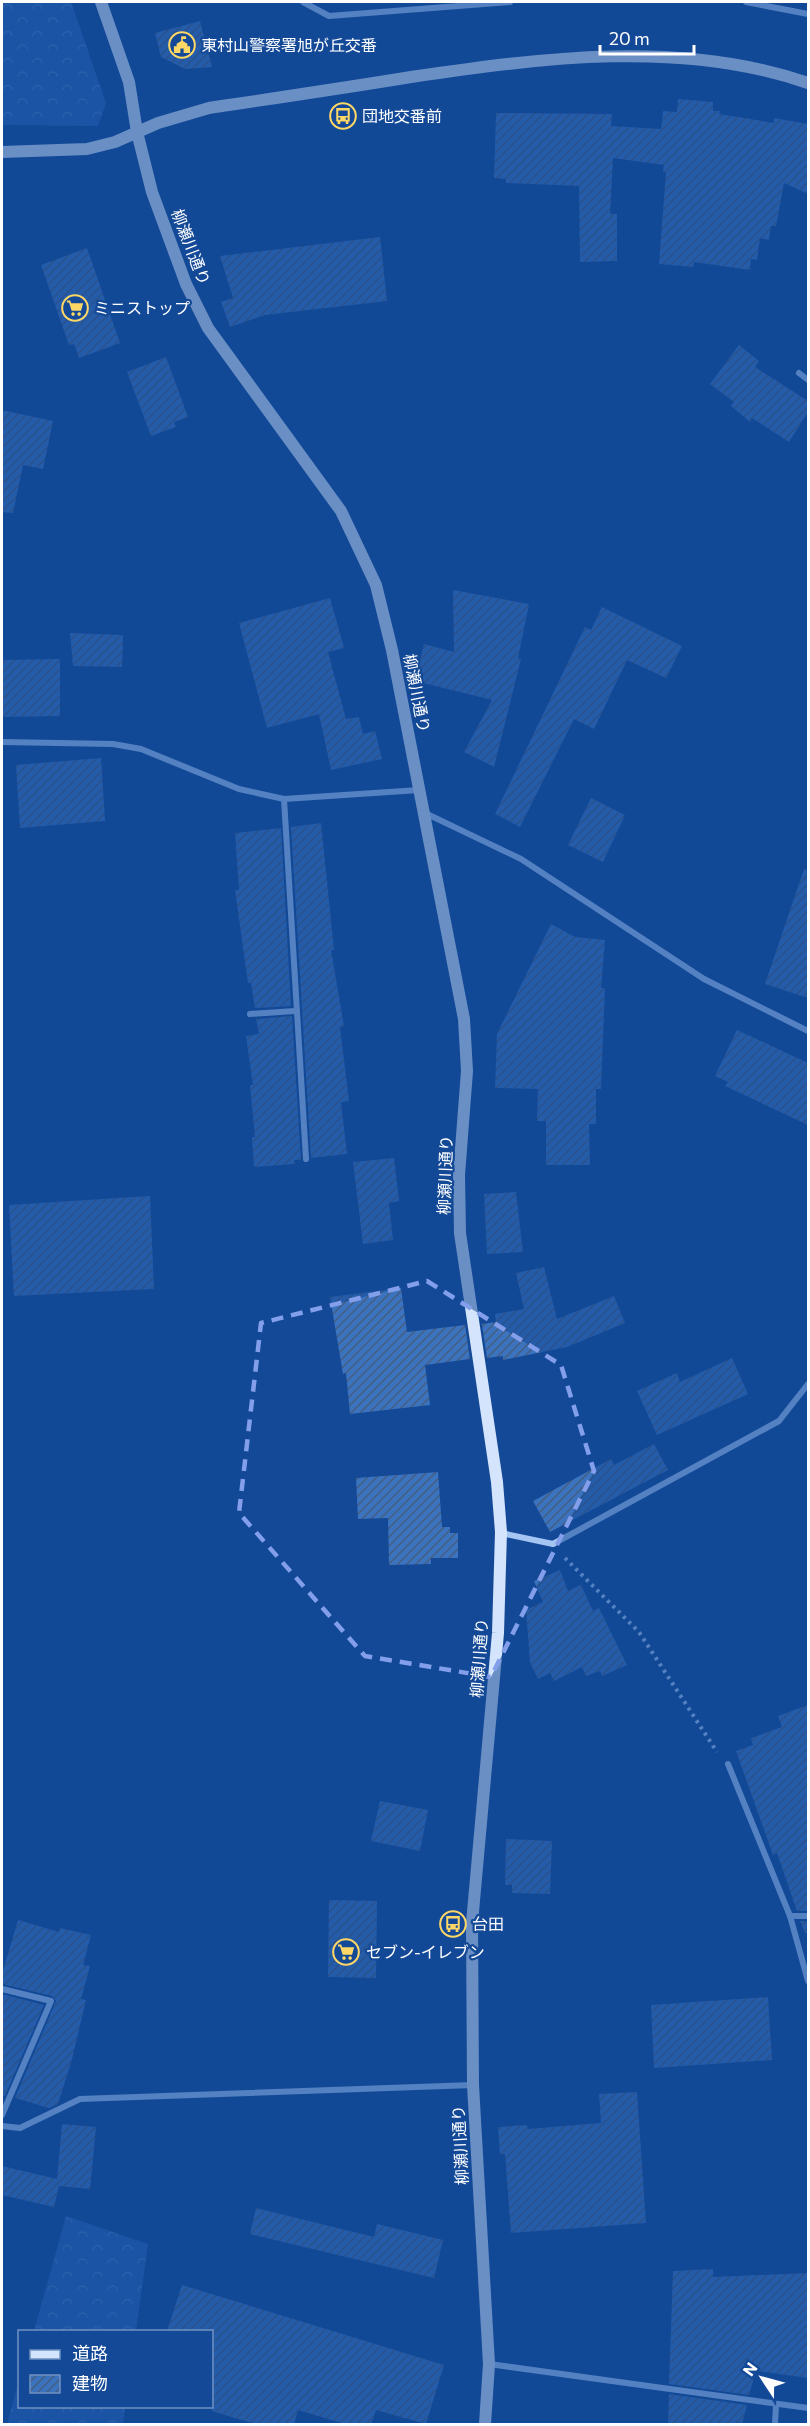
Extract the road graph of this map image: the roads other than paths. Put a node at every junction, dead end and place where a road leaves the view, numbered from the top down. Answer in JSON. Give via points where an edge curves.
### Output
{"nodes":[{"id":1,"x":101,"y":2,"type":"edge"},
{"id":2,"x":303,"y":2,"type":"edge"},
{"id":3,"x":510,"y":2,"type":"edge"},
{"id":4,"x":746,"y":2,"type":"edge"},
{"id":5,"x":808,"y":14,"type":"edge"},
{"id":6,"x":808,"y":83,"type":"edge"},
{"id":7,"x":137,"y":132,"type":"junction"},
{"id":8,"x":2,"y":152,"type":"edge"},
{"id":9,"x":798,"y":373,"type":"dead end"},
{"id":10,"x":808,"y":380,"type":"edge"},
{"id":11,"x":2,"y":742,"type":"edge"},
{"id":12,"x":419,"y":790,"type":"junction"},
{"id":13,"x":284,"y":799,"type":"junction"},
{"id":14,"x":425,"y":813,"type":"junction"},
{"id":15,"x":295,"y":1011,"type":"junction"},
{"id":16,"x":250,"y":1014,"type":"dead end"},
{"id":17,"x":808,"y":1031,"type":"edge"},
{"id":18,"x":306,"y":1159,"type":"dead end"},
{"id":19,"x":808,"y":1384,"type":"edge"},
{"id":20,"x":501,"y":1532,"type":"junction"},
{"id":21,"x":728,"y":1764,"type":"road end"},
{"id":22,"x":790,"y":1916,"type":"junction"},
{"id":23,"x":808,"y":1916,"type":"edge"},
{"id":24,"x":808,"y":1981,"type":"edge"},
{"id":25,"x":2,"y":1989,"type":"edge"},
{"id":26,"x":473,"y":2085,"type":"junction"},
{"id":27,"x":2,"y":2115,"type":"edge"},
{"id":28,"x":2,"y":2127,"type":"edge"},
{"id":29,"x":489,"y":2364,"type":"junction"},
{"id":30,"x":776,"y":2405,"type":"junction"},
{"id":31,"x":808,"y":2408,"type":"edge"},
{"id":32,"x":485,"y":2424,"type":"edge"},
{"id":33,"x":775,"y":2424,"type":"edge"}],
"edges":[{"from":1,"to":7,"type":"street","name":"柳瀬川通り","via":[[129,82]]},
{"from":2,"to":3,"type":"street","via":[[329,16]]},
{"from":4,"to":5,"type":"street"},
{"from":6,"to":7,"type":"street","via":[[782,74],[690,59],[618,56],[528,60],[208,108]]},
{"from":7,"to":8,"type":"street","via":[[87,149]]},
{"from":7,"to":12,"type":"street","name":"柳瀬川通り","via":[[178,264],[208,327],[341,511],[376,585]]},
{"from":9,"to":10,"type":"street"},
{"from":11,"to":13,"type":"street","via":[[113,744],[141,749],[239,789]]},
{"from":12,"to":13,"type":"street"},
{"from":12,"to":14,"type":"street","name":"柳瀬川通り"},
{"from":13,"to":15,"type":"street"},
{"from":14,"to":17,"type":"street","via":[[521,859],[704,979]]},
{"from":14,"to":20,"type":"street","name":"柳瀬川通り","via":[[464,1019],[467,1071],[459,1175],[460,1233]]},
{"from":15,"to":16,"type":"street"},
{"from":15,"to":18,"type":"street"},
{"from":19,"to":20,"type":"street","via":[[779,1421],[553,1544]]},
{"from":20,"to":26,"type":"street","name":"柳瀬川通り","via":[[498,1633],[472,1923]]},
{"from":21,"to":22,"type":"street"},
{"from":22,"to":23,"type":"street"},
{"from":22,"to":24,"type":"street"},
{"from":25,"to":27,"type":"street","via":[[51,2001]]},
{"from":26,"to":28,"type":"street","via":[[80,2099],[20,2128]]},
{"from":26,"to":29,"type":"street","name":"柳瀬川通り"},
{"from":29,"to":30,"type":"street"},
{"from":29,"to":32,"type":"street","name":"柳瀬川通り"},
{"from":30,"to":31,"type":"street"},
{"from":30,"to":33,"type":"street"}]}
